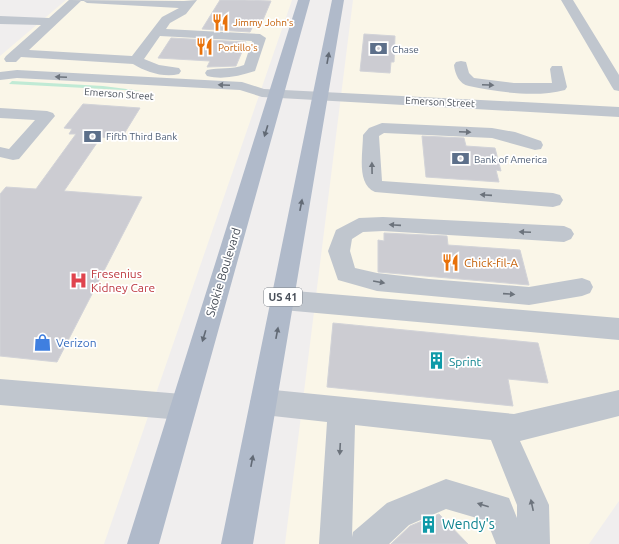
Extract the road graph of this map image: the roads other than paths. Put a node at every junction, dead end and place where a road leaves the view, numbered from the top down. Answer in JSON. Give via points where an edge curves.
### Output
{"nodes":[{"id":1,"x":76,"y":0,"type":"edge"},
{"id":2,"x":87,"y":0,"type":"edge"},
{"id":3,"x":304,"y":0,"type":"edge"},
{"id":4,"x":338,"y":0,"type":"edge"},
{"id":5,"x":567,"y":0,"type":"edge"},
{"id":6,"x":189,"y":2,"type":"edge"},
{"id":7,"x":8,"y":17,"type":"edge"},
{"id":8,"x":52,"y":22,"type":"junction"},
{"id":9,"x":157,"y":32,"type":"junction"},
{"id":10,"x":18,"y":53,"type":"junction"},
{"id":11,"x":136,"y":60,"type":"junction"},
{"id":12,"x":461,"y":65,"type":"dead end"},
{"id":13,"x":0,"y":69,"type":"edge"},
{"id":14,"x":557,"y":70,"type":"dead end"},
{"id":15,"x":0,"y":76,"type":"edge"},
{"id":16,"x":154,"y":82,"type":"junction"},
{"id":17,"x":0,"y":85,"type":"edge"},
{"id":18,"x":619,"y":88,"type":"edge"},
{"id":19,"x":82,"y":92,"type":"dead end"},
{"id":20,"x":270,"y":93,"type":"junction"},
{"id":21,"x":146,"y":96,"type":"dead end"},
{"id":22,"x":322,"y":96,"type":"junction"},
{"id":23,"x":239,"y":101,"type":"dead end"},
{"id":24,"x":619,"y":112,"type":"edge"},
{"id":25,"x":0,"y":113,"type":"edge"},
{"id":26,"x":535,"y":145,"type":"dead end"},
{"id":27,"x":0,"y":152,"type":"edge"},
{"id":28,"x":553,"y":200,"type":"dead end"},
{"id":29,"x":564,"y":234,"type":"dead end"},
{"id":30,"x":582,"y":287,"type":"dead end"},
{"id":31,"x":283,"y":300,"type":"junction"},
{"id":32,"x":619,"y":329,"type":"edge"},
{"id":33,"x":0,"y":392,"type":"edge"},
{"id":34,"x":264,"y":402,"type":"junction"},
{"id":35,"x":619,"y":403,"type":"edge"},
{"id":36,"x":182,"y":407,"type":"junction"},
{"id":37,"x":342,"y":410,"type":"junction"},
{"id":38,"x":500,"y":427,"type":"junction"},
{"id":39,"x":143,"y":544,"type":"edge"},
{"id":40,"x":237,"y":544,"type":"edge"},
{"id":41,"x":334,"y":544,"type":"edge"},
{"id":42,"x":365,"y":544,"type":"edge"},
{"id":43,"x":512,"y":544,"type":"edge"},
{"id":44,"x":534,"y":544,"type":"edge"}],
"edges":[{"from":1,"to":8,"type":"street"},
{"from":2,"to":6,"type":"street"},
{"from":3,"to":20,"type":"main road","name":"Skokie Boulevard"},
{"from":22,"to":4,"type":"main road","number":"US 41","one_way":true},
{"from":5,"to":18,"type":"street"},
{"from":6,"to":9,"type":"street","via":[[182,12],[166,20]]},
{"from":7,"to":8,"type":"street"},
{"from":8,"to":10,"type":"street"},
{"from":9,"to":11,"type":"street"},
{"from":9,"to":11,"type":"street","via":[[260,38],[250,68],[235,73],[158,71]]},
{"from":10,"to":11,"type":"street"},
{"from":10,"to":13,"type":"street"},
{"from":12,"to":14,"type":"street","one_way":true,"via":[[462,73],[469,82],[543,88],[560,87]]},
{"from":16,"to":15,"type":"street","name":"Emerson Street","one_way":true,"via":[[17,74]]},
{"from":20,"to":16,"type":"street","name":"Emerson Street","one_way":true,"via":[[242,86]]},
{"from":16,"to":21,"type":"street"},
{"from":17,"to":19,"type":"street","name":"Emerson Street"},
{"from":20,"to":22,"type":"street","name":"Emerson Street"},
{"from":20,"to":23,"type":"street","name":"Emerson Street"},
{"from":20,"to":36,"type":"main road","name":"Skokie Boulevard","one_way":true},
{"from":22,"to":24,"type":"street","name":"Emerson Street"},
{"from":31,"to":22,"type":"main road","number":"US 41","one_way":true},
{"from":25,"to":27,"type":"street","via":[[46,116],[13,155]]},
{"from":28,"to":26,"type":"street","one_way":true,"via":[[382,188],[372,181],[371,135],[382,128],[492,133]]},
{"from":29,"to":30,"type":"street","one_way":true,"via":[[383,224],[358,225],[343,235],[339,251],[346,274],[378,282],[529,296]]},
{"from":31,"to":32,"type":"street"},
{"from":34,"to":31,"type":"main road","number":"US 41","one_way":true},
{"from":33,"to":36,"type":"street"},
{"from":34,"to":37,"type":"street"},
{"from":40,"to":34,"type":"main road","number":"US 41","one_way":true},
{"from":35,"to":38,"type":"street","via":[[514,428]]},
{"from":36,"to":39,"type":"main road","name":"Skokie Boulevard"},
{"from":37,"to":38,"type":"street"},
{"from":37,"to":41,"type":"street","one_way":true},
{"from":44,"to":38,"type":"street","one_way":true,"via":[[533,505]]},
{"from":43,"to":42,"type":"street","one_way":true,"via":[[498,510],[446,494],[398,514]]}]}
